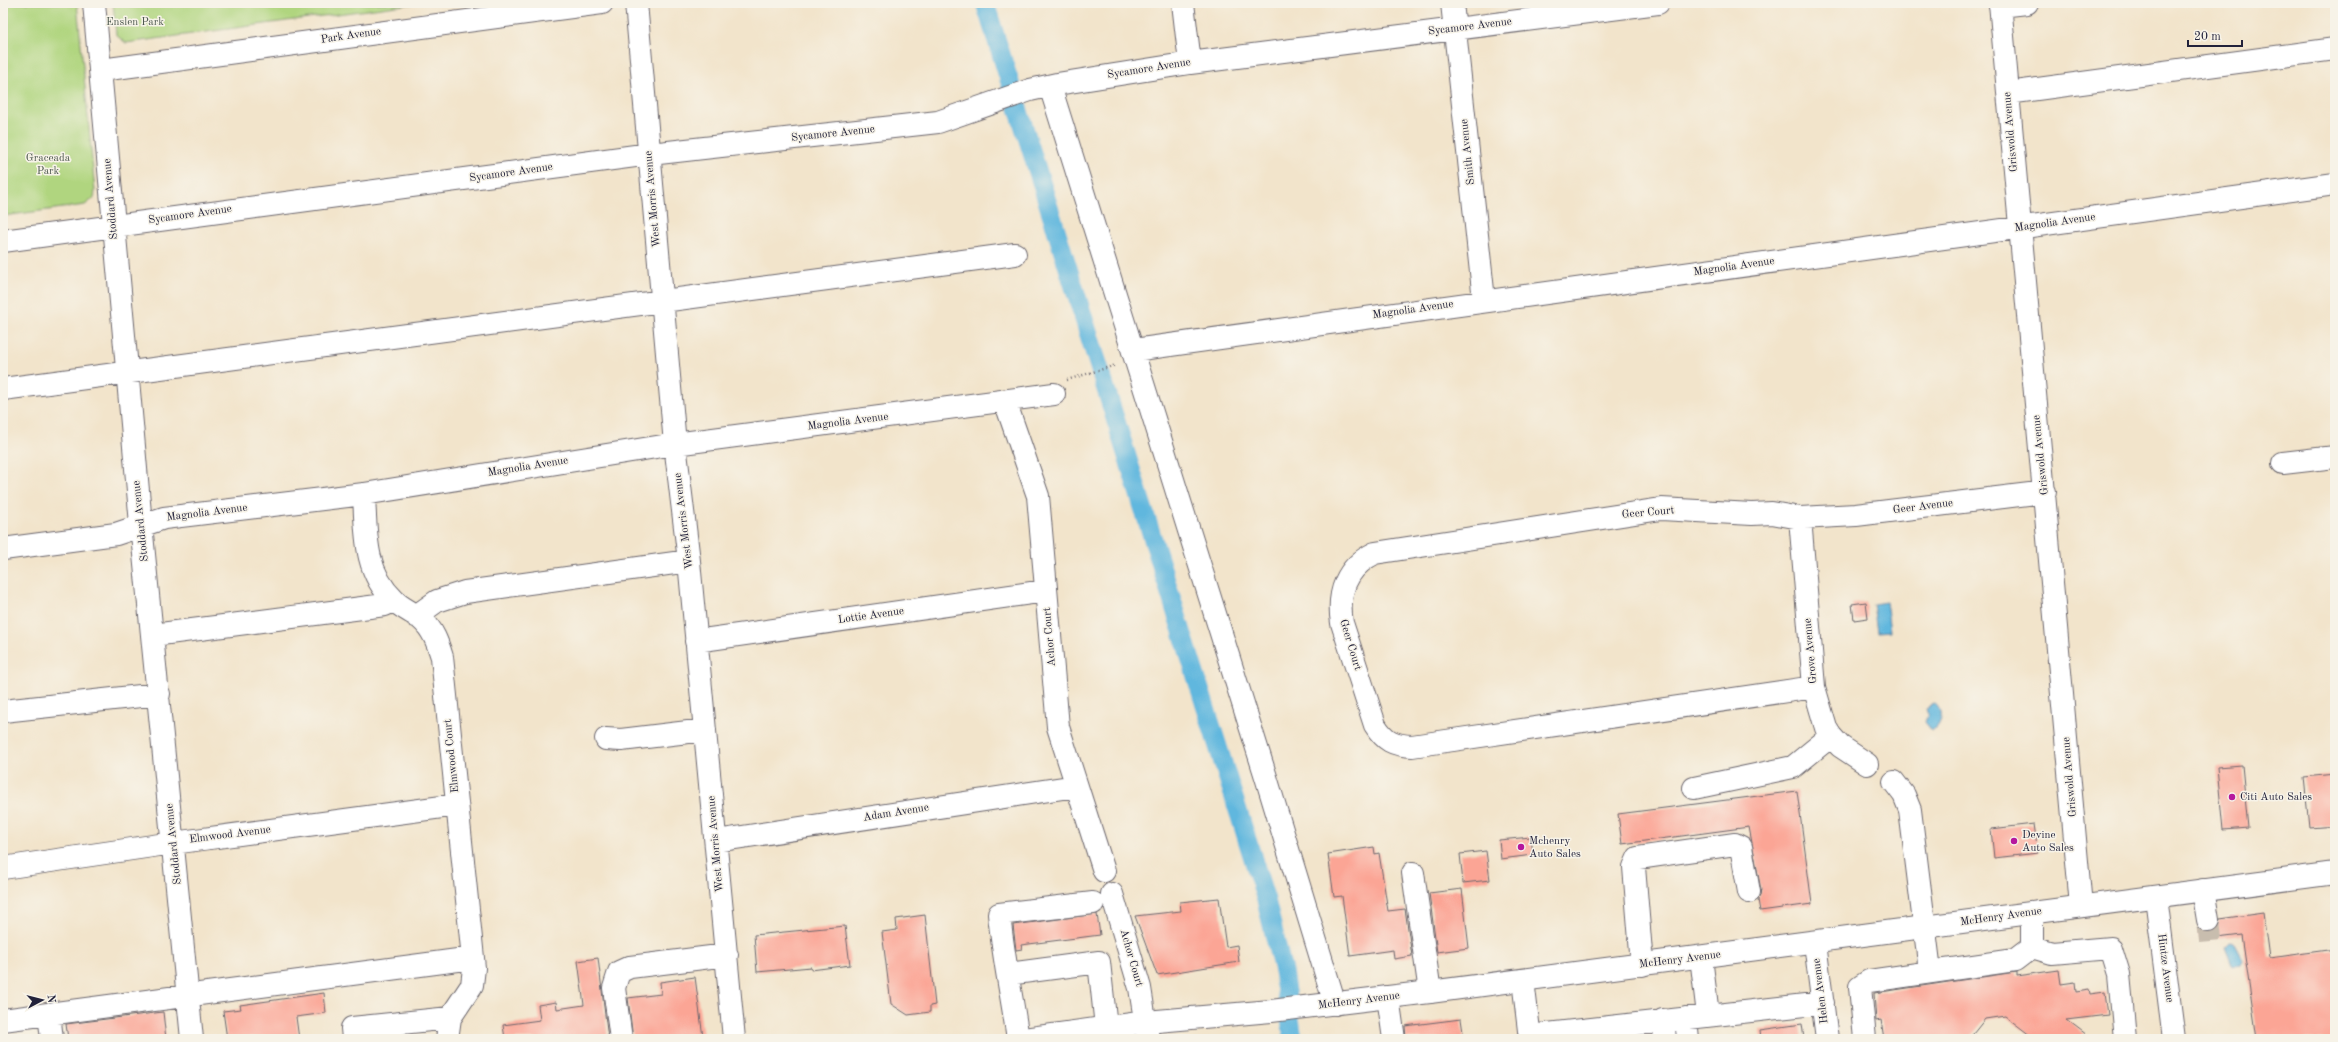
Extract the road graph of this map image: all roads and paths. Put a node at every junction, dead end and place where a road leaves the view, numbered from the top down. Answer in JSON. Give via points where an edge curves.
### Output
{"nodes":[{"id":1,"x":94,"y":3,"type":"edge"},
{"id":2,"x":602,"y":3,"type":"edge"},
{"id":3,"x":636,"y":3,"type":"edge"},
{"id":4,"x":1183,"y":3,"type":"edge"},
{"id":5,"x":1452,"y":3,"type":"edge"},
{"id":6,"x":1658,"y":3,"type":"edge"},
{"id":7,"x":2027,"y":3,"type":"edge"},
{"id":8,"x":2000,"y":5,"type":"edge"},
{"id":9,"x":1455,"y":30,"type":"junction"},
{"id":10,"x":2335,"y":49,"type":"edge"},
{"id":11,"x":1190,"y":63,"type":"junction"},
{"id":12,"x":101,"y":70,"type":"junction"},
{"id":13,"x":1040,"y":88,"type":"junction"},
{"id":14,"x":2008,"y":93,"type":"junction"},
{"id":15,"x":650,"y":154,"type":"junction"},
{"id":16,"x":2335,"y":184,"type":"edge"},
{"id":17,"x":113,"y":225,"type":"junction"},
{"id":18,"x":2019,"y":228,"type":"junction"},
{"id":19,"x":3,"y":241,"type":"edge"},
{"id":20,"x":1015,"y":254,"type":"dead end"},
{"id":21,"x":662,"y":299,"type":"junction"},
{"id":22,"x":1484,"y":300,"type":"junction"},
{"id":23,"x":1134,"y":350,"type":"junction"},
{"id":24,"x":1116,"y":365,"type":"dead end"},
{"id":25,"x":128,"y":373,"type":"junction"},
{"id":26,"x":1061,"y":387,"type":"joint"},
{"id":27,"x":3,"y":390,"type":"edge"},
{"id":28,"x":1004,"y":401,"type":"junction"},
{"id":29,"x":675,"y":444,"type":"junction"},
{"id":30,"x":2335,"y":457,"type":"edge"},
{"id":31,"x":2283,"y":463,"type":"dead end"},
{"id":32,"x":2045,"y":492,"type":"junction"},
{"id":33,"x":364,"y":494,"type":"junction"},
{"id":34,"x":1800,"y":518,"type":"junction"},
{"id":35,"x":141,"y":524,"type":"junction"},
{"id":36,"x":3,"y":549,"type":"edge"},
{"id":37,"x":689,"y":561,"type":"junction"},
{"id":38,"x":1045,"y":591,"type":"junction"},
{"id":39,"x":393,"y":600,"type":"junction"},
{"id":40,"x":416,"y":616,"type":"junction"},
{"id":41,"x":153,"y":635,"type":"junction"},
{"id":42,"x":696,"y":641,"type":"junction"},
{"id":43,"x":1814,"y":687,"type":"junction"},
{"id":44,"x":159,"y":694,"type":"junction"},
{"id":45,"x":3,"y":711,"type":"edge"},
{"id":46,"x":705,"y":730,"type":"junction"},
{"id":47,"x":1831,"y":736,"type":"junction"},
{"id":48,"x":606,"y":739,"type":"dead end"},
{"id":49,"x":1867,"y":764,"type":"dead end"},
{"id":50,"x":1894,"y":782,"type":"dead end"},
{"id":51,"x":1076,"y":786,"type":"junction"},
{"id":52,"x":1694,"y":788,"type":"dead end"},
{"id":53,"x":457,"y":805,"type":"junction"},
{"id":54,"x":716,"y":840,"type":"junction"},
{"id":55,"x":174,"y":842,"type":"junction"},
{"id":56,"x":3,"y":868,"type":"edge"},
{"id":57,"x":1104,"y":871,"type":"dead end"},
{"id":58,"x":2335,"y":873,"type":"edge"},
{"id":59,"x":1413,"y":874,"type":"dead end"},
{"id":60,"x":2203,"y":890,"type":"junction"},
{"id":61,"x":1749,"y":892,"type":"dead end"},
{"id":62,"x":1112,"y":894,"type":"dead end"},
{"id":63,"x":2156,"y":897,"type":"junction"},
{"id":64,"x":1093,"y":903,"type":"dead end"},
{"id":65,"x":2081,"y":906,"type":"junction"},
{"id":66,"x":2032,"y":913,"type":"junction"},
{"id":67,"x":986,"y":916,"type":"dead end"},
{"id":68,"x":2208,"y":920,"type":"tunnel mouth"},
{"id":69,"x":1924,"y":927,"type":"junction"},
{"id":70,"x":1816,"y":943,"type":"junction"},
{"id":71,"x":2032,"y":947,"type":"junction"},
{"id":72,"x":727,"y":955,"type":"junction"},
{"id":73,"x":473,"y":958,"type":"junction"},
{"id":74,"x":1131,"y":958,"type":"junction"},
{"id":75,"x":1701,"y":958,"type":"junction"},
{"id":76,"x":1099,"y":962,"type":"junction"},
{"id":77,"x":1006,"y":965,"type":"junction"},
{"id":78,"x":1642,"y":965,"type":"junction"},
{"id":79,"x":1930,"y":971,"type":"junction"},
{"id":80,"x":1523,"y":980,"type":"junction"},
{"id":81,"x":1430,"y":992,"type":"junction"},
{"id":82,"x":188,"y":995,"type":"junction"},
{"id":83,"x":1388,"y":997,"type":"junction"},
{"id":84,"x":1822,"y":1002,"type":"junction"},
{"id":85,"x":1335,"y":1004,"type":"junction"},
{"id":86,"x":49,"y":1014,"type":"junction"},
{"id":87,"x":1708,"y":1015,"type":"junction"},
{"id":88,"x":1686,"y":1018,"type":"junction"},
{"id":89,"x":3,"y":1020,"type":"edge"},
{"id":90,"x":1106,"y":1027,"type":"junction"},
{"id":91,"x":449,"y":1029,"type":"edge"},
{"id":92,"x":1147,"y":1030,"type":"edge"},
{"id":93,"x":1664,"y":1030,"type":"edge"},
{"id":94,"x":1529,"y":1037,"type":"edge"},
{"id":95,"x":52,"y":1039,"type":"edge"},
{"id":96,"x":192,"y":1039,"type":"edge"},
{"id":97,"x":353,"y":1039,"type":"edge"},
{"id":98,"x":621,"y":1039,"type":"edge"},
{"id":99,"x":734,"y":1039,"type":"edge"},
{"id":100,"x":1018,"y":1039,"type":"edge"},
{"id":101,"x":1024,"y":1039,"type":"edge"},
{"id":102,"x":1394,"y":1039,"type":"edge"},
{"id":103,"x":1688,"y":1039,"type":"edge"},
{"id":104,"x":1827,"y":1039,"type":"edge"},
{"id":105,"x":1865,"y":1039,"type":"edge"},
{"id":106,"x":2125,"y":1039,"type":"edge"},
{"id":107,"x":2174,"y":1039,"type":"edge"}],
"edges":[{"from":1,"to":12,"type":"street","name":"Stoddard Avenue"},
{"from":2,"to":12,"type":"street","name":"Park Avenue"},
{"from":3,"to":15,"type":"street","name":"West Morris Avenue"},
{"from":4,"to":11,"type":"street"},
{"from":5,"to":9,"type":"street","name":"Smith Avenue"},
{"from":6,"to":9,"type":"street","name":"Sycamore Avenue"},
{"from":7,"to":8,"type":"street"},
{"from":8,"to":14,"type":"street","name":"Griswold Avenue"},
{"from":9,"to":11,"type":"street","name":"Sycamore Avenue"},
{"from":9,"to":22,"type":"street","name":"Smith Avenue"},
{"from":10,"to":14,"type":"street"},
{"from":11,"to":13,"type":"street","name":"Sycamore Avenue"},
{"from":12,"to":17,"type":"street","name":"Stoddard Avenue"},
{"from":13,"to":15,"type":"street","name":"Sycamore Avenue","via":[[938,122]]},
{"from":13,"to":23,"type":"street"},
{"from":14,"to":18,"type":"street","name":"Griswold Avenue"},
{"from":15,"to":17,"type":"street","name":"Sycamore Avenue"},
{"from":15,"to":21,"type":"street","name":"West Morris Avenue"},
{"from":16,"to":18,"type":"street","name":"Magnolia Avenue"},
{"from":17,"to":19,"type":"street","name":"Sycamore Avenue"},
{"from":17,"to":25,"type":"street","name":"Stoddard Avenue"},
{"from":18,"to":22,"type":"street","name":"Magnolia Avenue"},
{"from":18,"to":32,"type":"street","name":"Griswold Avenue"},
{"from":20,"to":21,"type":"street"},
{"from":21,"to":25,"type":"street"},
{"from":21,"to":29,"type":"street","name":"West Morris Avenue"},
{"from":22,"to":23,"type":"street","name":"Magnolia Avenue"},
{"from":23,"to":85,"type":"street"},
{"from":24,"to":26,"type":"path","via":[[1085,374]]},
{"from":25,"to":27,"type":"street"},
{"from":25,"to":35,"type":"street","name":"Stoddard Avenue"},
{"from":26,"to":28,"type":"street","name":"Magnolia Avenue"},
{"from":28,"to":29,"type":"street","name":"Magnolia Avenue"},
{"from":28,"to":38,"type":"street","name":"Achor Court","via":[[1038,496]]},
{"from":29,"to":33,"type":"street","name":"Magnolia Avenue"},
{"from":29,"to":37,"type":"street","name":"West Morris Avenue"},
{"from":30,"to":31,"type":"street"},
{"from":32,"to":34,"type":"street","name":"Geer Avenue","via":[[1856,515]]},
{"from":32,"to":65,"type":"street","name":"Griswold Avenue"},
{"from":33,"to":35,"type":"street","name":"Magnolia Avenue","via":[[164,518]]},
{"from":33,"to":39,"type":"street","name":"Elmwood Court","via":[[367,548],[372,567],[381,585]]},
{"from":34,"to":43,"type":"street","name":"Grove Avenue"},
{"from":34,"to":43,"type":"street","name":"Geer Court","via":[[1772,513],[1661,509],[1391,549],[1368,557],[1354,568],[1341,594],[1339,606],[1342,623],[1375,725],[1383,738],[1398,746],[1420,745]]},
{"from":35,"to":36,"type":"street","name":"Magnolia Avenue","via":[[116,534]]},
{"from":35,"to":41,"type":"street","name":"Stoddard Avenue"},
{"from":37,"to":40,"type":"street","via":[[464,592],[437,601]]},
{"from":37,"to":42,"type":"street","name":"West Morris Avenue"},
{"from":38,"to":42,"type":"street","name":"Lottie Avenue"},
{"from":38,"to":51,"type":"street","name":"Achor Court","via":[[1058,727]]},
{"from":39,"to":40,"type":"street","name":"Elmwood Court"},
{"from":39,"to":41,"type":"street","via":[[385,605]]},
{"from":40,"to":53,"type":"street","name":"Elmwood Court","via":[[428,627],[437,641],[442,657]]},
{"from":41,"to":44,"type":"street","name":"Stoddard Avenue"},
{"from":42,"to":46,"type":"street","name":"West Morris Avenue"},
{"from":43,"to":47,"type":"street","name":"Grove Avenue","via":[[1826,728]]},
{"from":44,"to":45,"type":"street"},
{"from":44,"to":55,"type":"street","name":"Stoddard Avenue"},
{"from":46,"to":48,"type":"street","via":[[621,740]]},
{"from":46,"to":54,"type":"street","name":"West Morris Avenue"},
{"from":47,"to":49,"type":"street","name":"Grove Avenue","via":[[1840,746]]},
{"from":47,"to":52,"type":"street","via":[[1793,767]]},
{"from":50,"to":69,"type":"street","via":[[1904,794],[1910,810]]},
{"from":51,"to":54,"type":"street","name":"Adam Avenue"},
{"from":51,"to":57,"type":"street","name":"Achor Court"},
{"from":53,"to":55,"type":"street","name":"Elmwood Avenue"},
{"from":53,"to":73,"type":"street","name":"Elmwood Court"},
{"from":54,"to":72,"type":"street","name":"West Morris Avenue"},
{"from":55,"to":56,"type":"street","name":"Elmwood Avenue"},
{"from":55,"to":82,"type":"street","name":"Stoddard Avenue"},
{"from":58,"to":60,"type":"street","name":"McHenry Avenue"},
{"from":59,"to":81,"type":"street"},
{"from":60,"to":63,"type":"street","name":"McHenry Avenue"},
{"from":60,"to":68,"type":"street"},
{"from":61,"to":78,"type":"street","via":[[1741,847],[1734,844],[1638,858],[1634,867]]},
{"from":62,"to":74,"type":"street","name":"Achor Court"},
{"from":63,"to":65,"type":"street","name":"McHenry Avenue"},
{"from":63,"to":107,"type":"street","name":"Hintze Avenue"},
{"from":64,"to":77,"type":"street","via":[[999,914]]},
{"from":65,"to":66,"type":"street","name":"McHenry Avenue"},
{"from":66,"to":69,"type":"street","name":"McHenry Avenue"},
{"from":66,"to":71,"type":"street"},
{"from":67,"to":77,"type":"street","via":[[988,947]]},
{"from":69,"to":70,"type":"street","name":"McHenry Avenue"},
{"from":69,"to":79,"type":"street"},
{"from":70,"to":75,"type":"street","name":"McHenry Avenue"},
{"from":70,"to":84,"type":"street","name":"Helen Avenue"},
{"from":71,"to":79,"type":"street","via":[[2015,960]]},
{"from":71,"to":106,"type":"street","via":[[2052,953],[2111,948],[2118,974]]},
{"from":72,"to":98,"type":"street","via":[[630,967],[619,972],[614,988]]},
{"from":72,"to":99,"type":"street","name":"West Morris Avenue"},
{"from":73,"to":82,"type":"street"},
{"from":73,"to":91,"type":"street","name":"Elmwood Court","via":[[472,985]]},
{"from":74,"to":76,"type":"street"},
{"from":74,"to":92,"type":"street","name":"Achor Court","via":[[1140,988]]},
{"from":75,"to":78,"type":"street","name":"McHenry Avenue"},
{"from":75,"to":87,"type":"street"},
{"from":76,"to":77,"type":"street"},
{"from":76,"to":90,"type":"street"},
{"from":77,"to":100,"type":"street"},
{"from":78,"to":80,"type":"street","name":"McHenry Avenue"},
{"from":79,"to":105,"type":"street","via":[[1870,981],[1860,987]]},
{"from":80,"to":81,"type":"street","name":"McHenry Avenue"},
{"from":80,"to":94,"type":"street"},
{"from":81,"to":83,"type":"street","name":"McHenry Avenue"},
{"from":82,"to":86,"type":"street"},
{"from":82,"to":96,"type":"street","name":"Stoddard Avenue"},
{"from":83,"to":85,"type":"street","name":"McHenry Avenue"},
{"from":83,"to":102,"type":"street"},
{"from":84,"to":87,"type":"street"},
{"from":84,"to":104,"type":"street","name":"Helen Avenue"},
{"from":85,"to":92,"type":"street","name":"McHenry Avenue"},
{"from":86,"to":89,"type":"street"},
{"from":86,"to":95,"type":"street"},
{"from":87,"to":88,"type":"street"},
{"from":88,"to":93,"type":"street"},
{"from":88,"to":103,"type":"street"},
{"from":90,"to":92,"type":"street","name":"McHenry Avenue"},
{"from":90,"to":101,"type":"street","name":"McHenry Avenue"},
{"from":91,"to":97,"type":"street","via":[[352,1028]]},
{"from":93,"to":94,"type":"street"}]}
